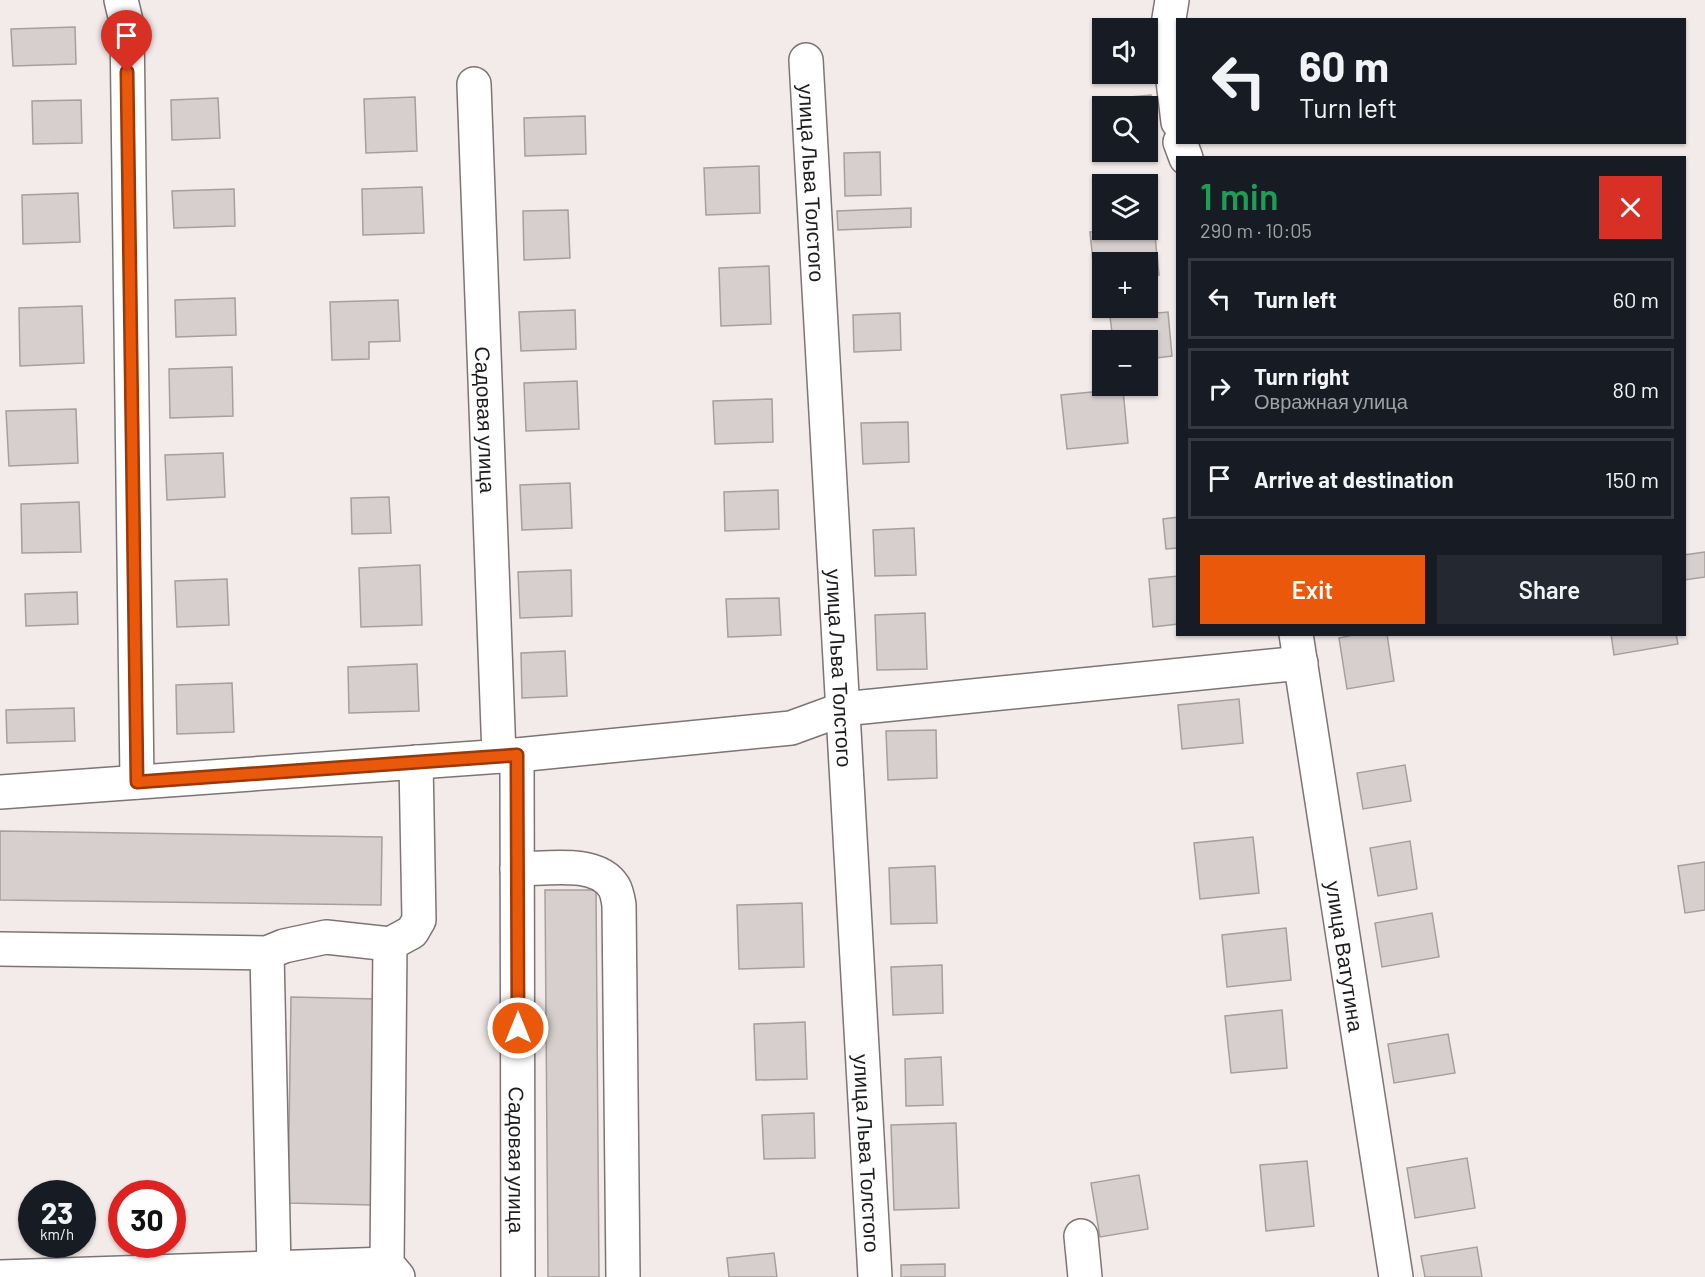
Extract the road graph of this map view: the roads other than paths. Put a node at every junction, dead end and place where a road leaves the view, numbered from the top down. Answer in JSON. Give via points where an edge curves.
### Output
{"nodes":[{"id":1,"x":1172,"y":0,"type":"edge"},
{"id":2,"x":124,"y":12,"type":"edge"},
{"id":3,"x":806,"y":60,"type":"dead end"},
{"id":4,"x":474,"y":84,"type":"dead end"},
{"id":5,"x":1176,"y":106,"type":"edge"},
{"id":6,"x":1298,"y":649,"type":"edge"},
{"id":7,"x":843,"y":709,"type":"junction"},
{"id":8,"x":508,"y":756,"type":"junction"},
{"id":9,"x":416,"y":762,"type":"junction"},
{"id":10,"x":137,"y":782,"type":"junction"},
{"id":11,"x":0,"y":792,"type":"edge"},
{"id":12,"x":517,"y":869,"type":"junction"},
{"id":13,"x":390,"y":944,"type":"junction"},
{"id":14,"x":0,"y":949,"type":"edge"},
{"id":15,"x":267,"y":953,"type":"junction"},
{"id":16,"x":1081,"y":1236,"type":"dead end"},
{"id":17,"x":274,"y":1267,"type":"junction"},
{"id":18,"x":393,"y":1271,"type":"edge"},
{"id":19,"x":0,"y":1277,"type":"edge"},
{"id":20,"x":518,"y":1277,"type":"edge"},
{"id":21,"x":623,"y":1277,"type":"edge"},
{"id":22,"x":875,"y":1277,"type":"edge"},
{"id":23,"x":1085,"y":1277,"type":"edge"},
{"id":24,"x":1396,"y":1277,"type":"edge"}],
"edges":[{"from":1,"to":5,"type":"street","via":[[1167,32]]},
{"from":2,"to":10,"type":"street"},
{"from":3,"to":7,"type":"street","name":"улица Льва Толстого"},
{"from":4,"to":8,"type":"street","name":"Садовая улица"},
{"from":6,"to":7,"type":"street"},
{"from":6,"to":24,"type":"street","name":"улица Ватутина"},
{"from":7,"to":8,"type":"street","via":[[790,728]]},
{"from":7,"to":22,"type":"street","name":"улица Льва Толстого"},
{"from":8,"to":9,"type":"street"},
{"from":8,"to":12,"type":"street","name":"Садовая улица"},
{"from":9,"to":10,"type":"street"},
{"from":9,"to":13,"type":"street","via":[[418,920],[412,932]]},
{"from":10,"to":11,"type":"street"},
{"from":12,"to":20,"type":"street","name":"Садовая улица"},
{"from":12,"to":21,"type":"street","via":[[587,868],[603,874],[615,888],[619,905]]},
{"from":13,"to":15,"type":"street","via":[[326,937]]},
{"from":13,"to":18,"type":"street"},
{"from":14,"to":15,"type":"street"},
{"from":15,"to":17,"type":"street"},
{"from":16,"to":23,"type":"street"},
{"from":17,"to":18,"type":"street"},
{"from":17,"to":19,"type":"street"}]}
